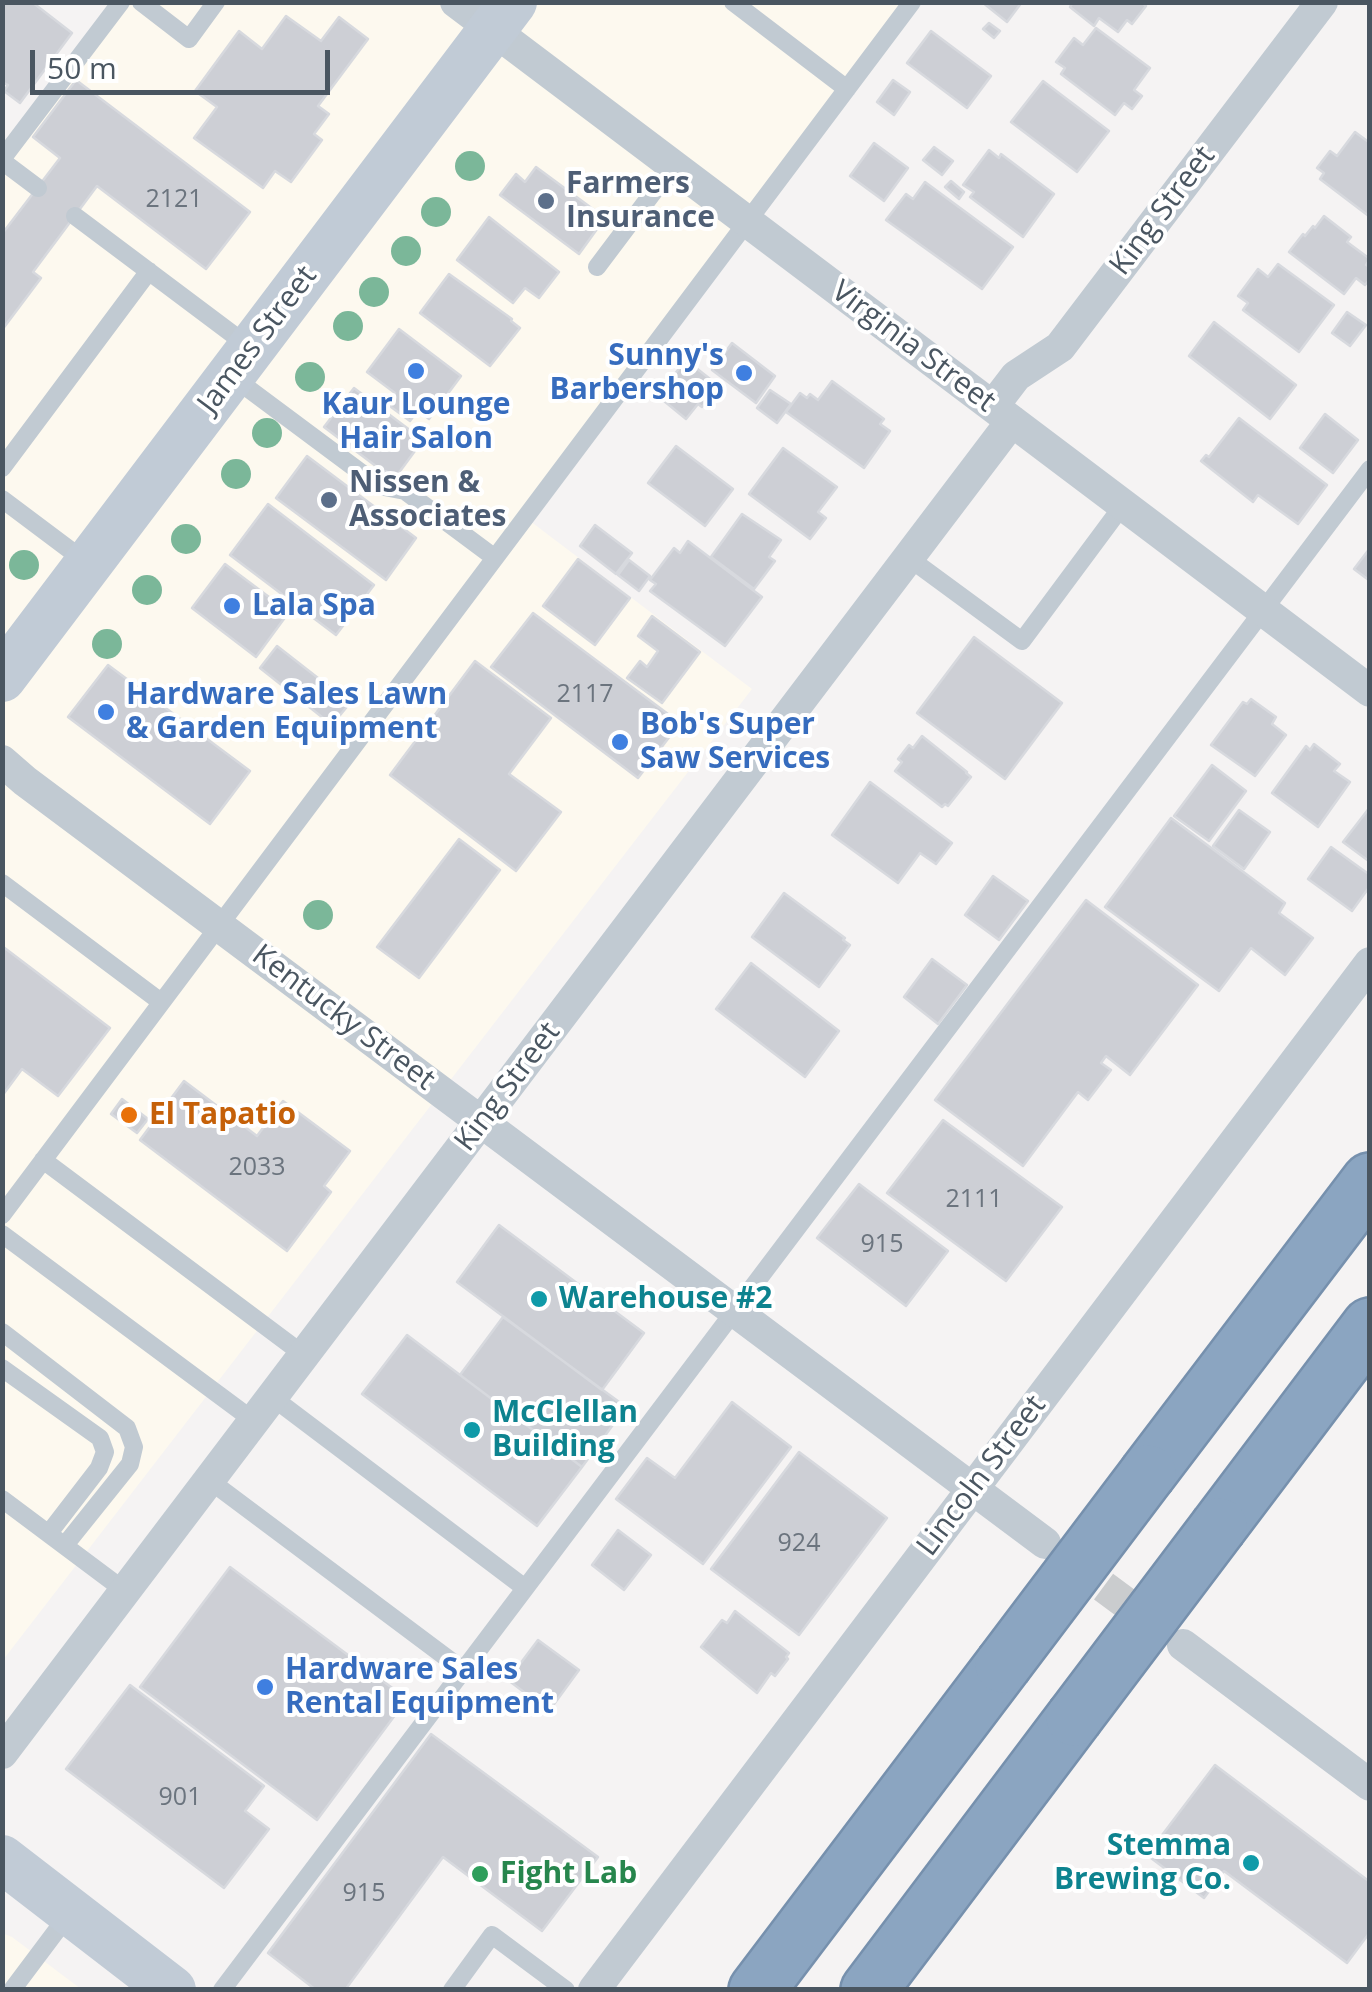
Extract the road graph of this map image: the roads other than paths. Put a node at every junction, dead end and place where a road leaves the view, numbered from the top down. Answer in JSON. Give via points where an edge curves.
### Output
{"nodes":[{"id":1,"x":120,"y":2,"type":"edge"},
{"id":2,"x":141,"y":2,"type":"edge"},
{"id":3,"x":216,"y":2,"type":"edge"},
{"id":4,"x":733,"y":2,"type":"edge"},
{"id":5,"x":912,"y":2,"type":"edge"},
{"id":6,"x":1322,"y":2,"type":"edge"},
{"id":7,"x":487,"y":12,"type":"edge"},
{"id":8,"x":847,"y":89,"type":"junction"},
{"id":9,"x":2,"y":160,"type":"edge"},
{"id":10,"x":673,"y":166,"type":"junction"},
{"id":11,"x":38,"y":188,"type":"dead end"},
{"id":12,"x":75,"y":216,"type":"dead end"},
{"id":13,"x":748,"y":222,"type":"junction"},
{"id":14,"x":597,"y":268,"type":"dead end"},
{"id":15,"x":149,"y":272,"type":"junction"},
{"id":16,"x":241,"y":362,"type":"junction"},
{"id":17,"x":1002,"y":414,"type":"junction"},
{"id":18,"x":2,"y":468,"type":"edge"},
{"id":19,"x":1370,"y":469,"type":"edge"},
{"id":20,"x":2,"y":500,"type":"edge"},
{"id":21,"x":1123,"y":505,"type":"junction"},
{"id":22,"x":495,"y":558,"type":"junction"},
{"id":23,"x":909,"y":558,"type":"junction"},
{"id":24,"x":88,"y":564,"type":"junction"},
{"id":25,"x":1263,"y":610,"type":"junction"},
{"id":26,"x":2,"y":678,"type":"edge"},
{"id":27,"x":1370,"y":690,"type":"edge"},
{"id":28,"x":2,"y":761,"type":"edge"},
{"id":29,"x":2,"y":883,"type":"edge"},
{"id":30,"x":218,"y":925,"type":"junction"},
{"id":31,"x":1370,"y":963,"type":"edge"},
{"id":32,"x":161,"y":1002,"type":"junction"},
{"id":33,"x":482,"y":1122,"type":"junction"},
{"id":34,"x":43,"y":1160,"type":"junction"},
{"id":35,"x":1370,"y":1181,"type":"edge"},
{"id":36,"x":2,"y":1215,"type":"edge"},
{"id":37,"x":2,"y":1234,"type":"edge"},
{"id":38,"x":735,"y":1311,"type":"junction"},
{"id":39,"x":1370,"y":1326,"type":"edge"},
{"id":40,"x":2,"y":1332,"type":"edge"},
{"id":41,"x":304,"y":1355,"type":"junction"},
{"id":42,"x":2,"y":1368,"type":"edge"},
{"id":43,"x":263,"y":1409,"type":"junction"},
{"id":44,"x":209,"y":1480,"type":"junction"},
{"id":45,"x":973,"y":1488,"type":"junction"},
{"id":46,"x":5,"y":1505,"type":"edge"},
{"id":47,"x":49,"y":1534,"type":"junction"},
{"id":48,"x":1045,"y":1543,"type":"tunnel mouth"},
{"id":49,"x":65,"y":1546,"type":"junction"},
{"id":50,"x":526,"y":1588,"type":"junction"},
{"id":51,"x":125,"y":1591,"type":"junction"},
{"id":52,"x":1182,"y":1645,"type":"tunnel mouth"},
{"id":53,"x":463,"y":1670,"type":"junction"},
{"id":54,"x":2,"y":1753,"type":"edge"},
{"id":55,"x":1370,"y":1785,"type":"edge"},
{"id":56,"x":2,"y":1859,"type":"edge"},
{"id":57,"x":71,"y":1912,"type":"junction"},
{"id":58,"x":12,"y":1990,"type":"edge"},
{"id":59,"x":172,"y":1990,"type":"edge"},
{"id":60,"x":222,"y":1990,"type":"edge"},
{"id":61,"x":452,"y":1990,"type":"edge"},
{"id":62,"x":566,"y":1990,"type":"edge"},
{"id":63,"x":594,"y":1990,"type":"edge"},
{"id":64,"x":757,"y":1990,"type":"edge"},
{"id":65,"x":869,"y":1990,"type":"edge"}],
"edges":[{"from":1,"to":9,"type":"lane"},
{"from":2,"to":3,"type":"lane","via":[[189,39]]},
{"from":4,"to":8,"type":"lane"},
{"from":5,"to":8,"type":"lane"},
{"from":6,"to":17,"type":"street","name":"King Street","via":[[1060,347],[1016,376]]},
{"from":7,"to":10,"type":"street","name":"Virginia Street"},
{"from":7,"to":16,"type":"main road","name":"James Street"},
{"from":8,"to":13,"type":"lane"},
{"from":9,"to":11,"type":"lane"},
{"from":10,"to":13,"type":"street","name":"Virginia Street"},
{"from":10,"to":14,"type":"lane"},
{"from":12,"to":15,"type":"lane"},
{"from":13,"to":17,"type":"street","name":"Virginia Street"},
{"from":13,"to":22,"type":"lane"},
{"from":15,"to":16,"type":"lane"},
{"from":15,"to":18,"type":"lane"},
{"from":16,"to":22,"type":"lane","via":[[379,486],[405,492]]},
{"from":16,"to":24,"type":"main road","name":"James Street"},
{"from":17,"to":21,"type":"street","name":"Virginia Street"},
{"from":17,"to":23,"type":"street","name":"King Street"},
{"from":19,"to":25,"type":"lane"},
{"from":20,"to":24,"type":"lane"},
{"from":21,"to":23,"type":"lane","via":[[1022,641]]},
{"from":21,"to":25,"type":"street","name":"Virginia Street"},
{"from":22,"to":30,"type":"lane"},
{"from":23,"to":33,"type":"street","name":"King Street"},
{"from":24,"to":26,"type":"main road","name":"James Street"},
{"from":25,"to":27,"type":"street","name":"Virginia Street"},
{"from":25,"to":38,"type":"lane"},
{"from":28,"to":30,"type":"street","name":"Kentucky Street"},
{"from":29,"to":32,"type":"lane"},
{"from":30,"to":32,"type":"lane"},
{"from":30,"to":33,"type":"street","name":"Kentucky Street"},
{"from":31,"to":45,"type":"street","name":"Lincoln Street"},
{"from":32,"to":34,"type":"lane"},
{"from":33,"to":38,"type":"street","name":"Kentucky Street"},
{"from":33,"to":41,"type":"street","name":"King Street"},
{"from":34,"to":36,"type":"lane"},
{"from":34,"to":41,"type":"lane"},
{"from":35,"to":64,"type":"highway","bridge":true},
{"from":37,"to":43,"type":"lane"},
{"from":38,"to":45,"type":"street","name":"Kentucky Street"},
{"from":38,"to":50,"type":"lane"},
{"from":39,"to":65,"type":"highway","bridge":true},
{"from":40,"to":49,"type":"lane","via":[[127,1428],[134,1447],[130,1464]]},
{"from":41,"to":43,"type":"street","name":"King Street"},
{"from":42,"to":47,"type":"lane","via":[[100,1438],[105,1452]]},
{"from":43,"to":44,"type":"street","name":"King Street"},
{"from":43,"to":50,"type":"lane"},
{"from":44,"to":51,"type":"street","name":"King Street"},
{"from":44,"to":53,"type":"lane"},
{"from":45,"to":48,"type":"street","name":"Kentucky Street"},
{"from":45,"to":63,"type":"street","name":"Lincoln Street"},
{"from":46,"to":47,"type":"lane"},
{"from":47,"to":49,"type":"lane"},
{"from":49,"to":51,"type":"lane"},
{"from":50,"to":53,"type":"lane"},
{"from":51,"to":54,"type":"street","name":"King Street"},
{"from":52,"to":55,"type":"street"},
{"from":53,"to":60,"type":"lane"},
{"from":56,"to":57,"type":"main road"},
{"from":57,"to":58,"type":"lane"},
{"from":57,"to":59,"type":"main road"},
{"from":61,"to":62,"type":"lane","via":[[492,1935]]}]}
